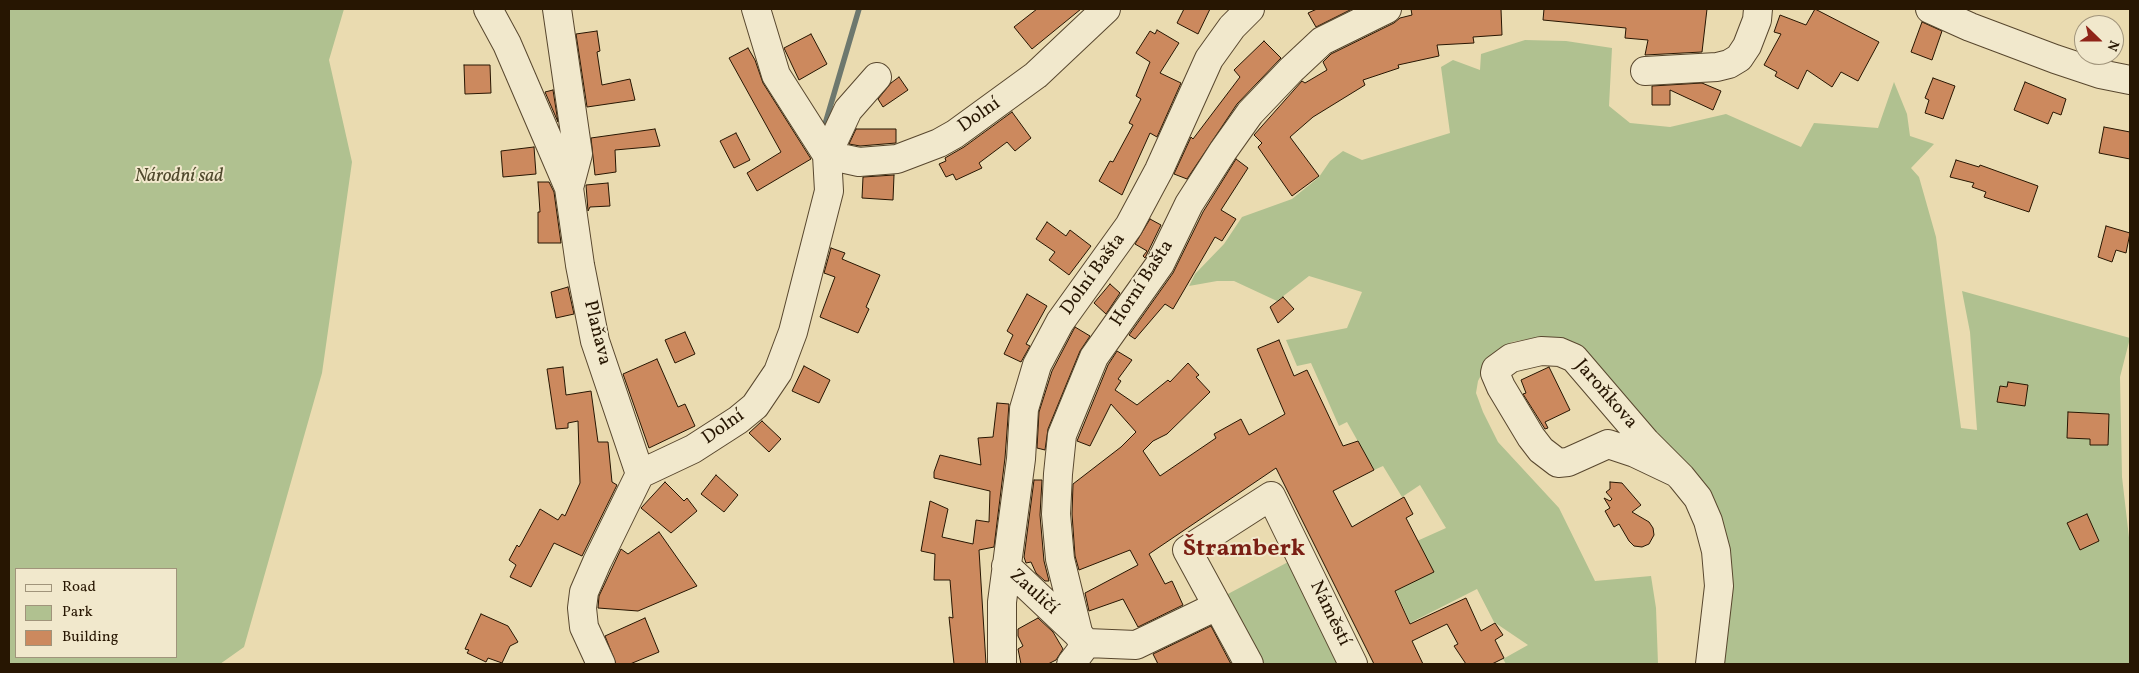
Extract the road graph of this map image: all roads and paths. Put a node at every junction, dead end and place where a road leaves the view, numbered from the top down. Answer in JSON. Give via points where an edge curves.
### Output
{"nodes":[{"id":1,"x":488,"y":9,"type":"edge"},
{"id":2,"x":557,"y":9,"type":"edge"},
{"id":3,"x":756,"y":9,"type":"edge"},
{"id":4,"x":1106,"y":9,"type":"edge"},
{"id":5,"x":1250,"y":9,"type":"edge"},
{"id":6,"x":1387,"y":9,"type":"edge"},
{"id":7,"x":1758,"y":9,"type":"edge"},
{"id":8,"x":1930,"y":9,"type":"edge"},
{"id":9,"x":1645,"y":71,"type":"dead end"},
{"id":10,"x":877,"y":77,"type":"dead end"},
{"id":11,"x":2127,"y":85,"type":"edge"},
{"id":12,"x":827,"y":155,"type":"junction"},
{"id":13,"x":569,"y":188,"type":"junction"},
{"id":14,"x":1675,"y":472,"type":"junction"},
{"id":15,"x":640,"y":474,"type":"junction"},
{"id":16,"x":1006,"y":566,"type":"junction"},
{"id":17,"x":1217,"y":606,"type":"junction"},
{"id":18,"x":1079,"y":653,"type":"edge"},
{"id":19,"x":600,"y":664,"type":"edge"},
{"id":20,"x":1002,"y":664,"type":"edge"},
{"id":21,"x":1249,"y":664,"type":"edge"},
{"id":22,"x":1353,"y":664,"type":"edge"},
{"id":23,"x":1710,"y":664,"type":"edge"}],
"edges":[{"from":1,"to":13,"type":"street","name":"Plaňava","via":[[507,44]]},
{"from":2,"to":13,"type":"street","name":"Plaňava","via":[[578,154]]},
{"from":3,"to":12,"type":"street","name":"Dolní","via":[[776,75]]},
{"from":4,"to":12,"type":"street","name":"Dolní","via":[[1036,75],[974,122],[939,143],[897,159],[879,162],[859,162]]},
{"from":5,"to":16,"type":"street","name":"Dolní Bašta","via":[[1232,27],[1209,59],[1159,170],[1129,226],[1060,322],[1037,365],[1024,409],[1021,458]]},
{"from":6,"to":18,"type":"street","name":"Horní Bašta","via":[[1322,41],[1250,113],[1189,204],[1160,264],[1094,357],[1062,435],[1058,474],[1056,514],[1060,559]]},
{"from":7,"to":9,"type":"street","via":[[1747,46],[1739,58],[1729,64]]},
{"from":8,"to":11,"type":"street","via":[[2055,60]]},
{"from":10,"to":12,"type":"street","name":"Dolní","via":[[848,110]]},
{"from":12,"to":15,"type":"street","name":"Dolní","via":[[829,191],[793,332],[778,372],[755,406],[738,420],[693,449]]},
{"from":13,"to":15,"type":"street","name":"Plaňava","via":[[595,341]]},
{"from":14,"to":14,"type":"street","name":"Jaroňkova","via":[[1608,444],[1568,462],[1558,462],[1541,450],[1531,437],[1501,387],[1496,369],[1511,358],[1541,352],[1560,352],[1574,358]]},
{"from":14,"to":23,"type":"street","name":"Jaroňkova","via":[[1698,498],[1716,551],[1718,586]]},
{"from":15,"to":19,"type":"street","via":[[582,600],[584,627]]},
{"from":16,"to":18,"type":"street","name":"Zauličí"},
{"from":16,"to":20,"type":"street","name":"Zauličí"},
{"from":17,"to":18,"type":"street","via":[[1136,645]]},
{"from":17,"to":21,"type":"street","name":"Náměstí"},
{"from":17,"to":22,"type":"street","name":"Náměstí","via":[[1186,550],[1271,496]]}]}
